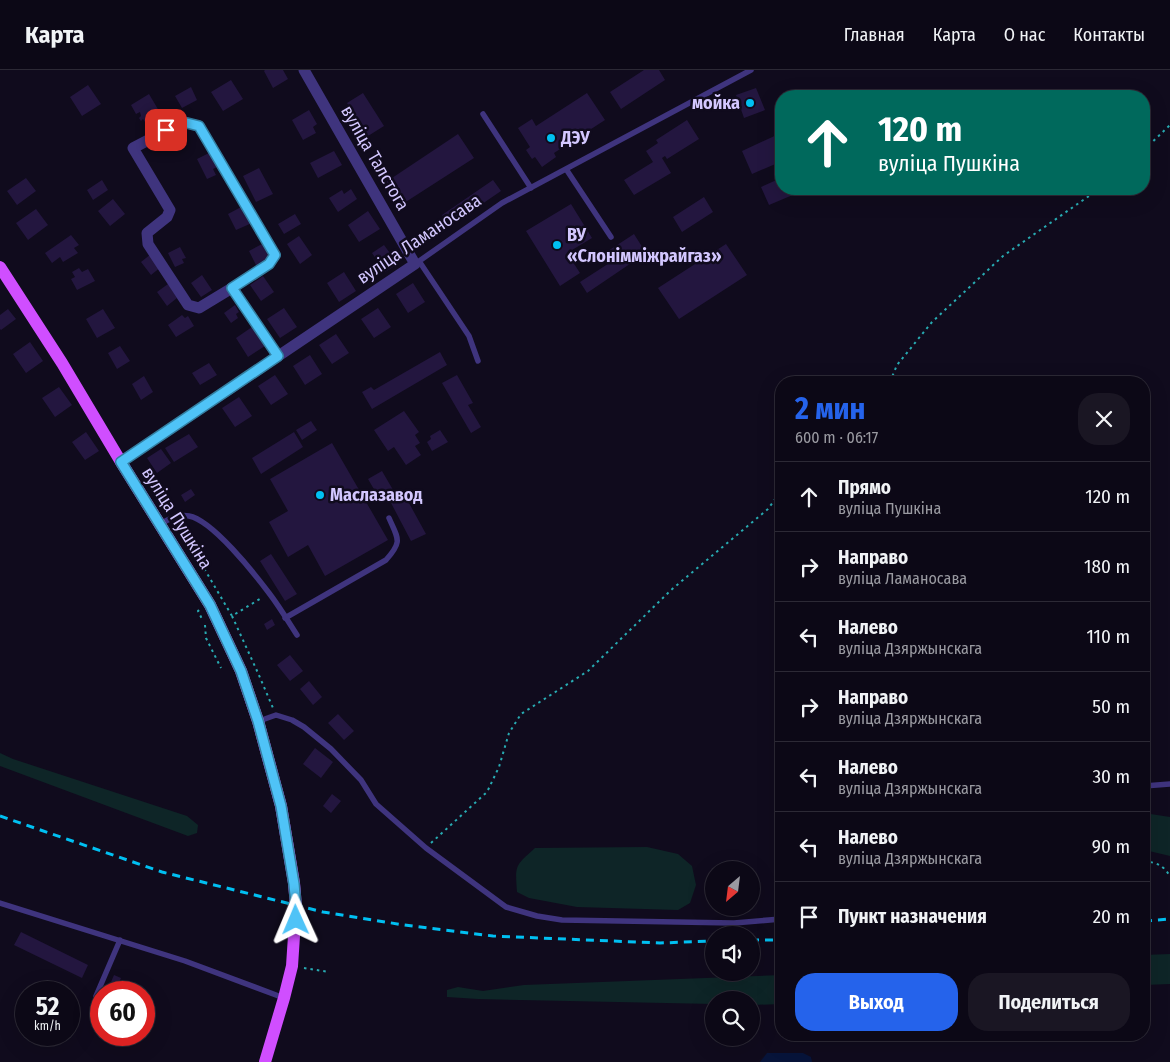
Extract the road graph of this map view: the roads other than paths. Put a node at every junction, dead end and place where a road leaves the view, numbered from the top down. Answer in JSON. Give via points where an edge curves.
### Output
{"nodes":[{"id":1,"x":304,"y":70,"type":"edge"},
{"id":2,"x":752,"y":70,"type":"edge"},
{"id":3,"x":483,"y":114,"type":"dead end"},
{"id":4,"x":566,"y":169,"type":"junction"},
{"id":5,"x":531,"y":188,"type":"junction"},
{"id":6,"x":611,"y":237,"type":"dead end"},
{"id":7,"x":417,"y":262,"type":"junction"},
{"id":8,"x":0,"y":267,"type":"edge"},
{"id":9,"x":232,"y":288,"type":"junction"},
{"id":10,"x":278,"y":356,"type":"junction"},
{"id":11,"x":478,"y":361,"type":"dead end"},
{"id":12,"x":121,"y":462,"type":"junction"},
{"id":13,"x":389,"y":518,"type":"dead end"},
{"id":14,"x":160,"y":524,"type":"junction"},
{"id":15,"x":285,"y":618,"type":"junction"},
{"id":16,"x":297,"y":635,"type":"dead end"},
{"id":17,"x":258,"y":721,"type":"junction"},
{"id":18,"x":1170,"y":784,"type":"edge"},
{"id":19,"x":1150,"y":786,"type":"edge"},
{"id":20,"x":0,"y":903,"type":"edge"},
{"id":21,"x":775,"y":920,"type":"edge"},
{"id":22,"x":120,"y":940,"type":"junction"},
{"id":23,"x":102,"y":981,"type":"edge"},
{"id":24,"x":284,"y":998,"type":"junction"},
{"id":25,"x":265,"y":1062,"type":"edge"}],
"edges":[{"from":1,"to":7,"type":"street","name":"вуліца Талстога"},
{"from":2,"to":4,"type":"lane","name":"вуліца Ламаносава"},
{"from":3,"to":5,"type":"lane"},
{"from":4,"to":5,"type":"lane","name":"вуліца Ламаносава"},
{"from":4,"to":6,"type":"lane"},
{"from":5,"to":7,"type":"lane","name":"вуліца Ламаносава","via":[[502,203]]},
{"from":7,"to":10,"type":"street","name":"вуліца Ламаносава"},
{"from":7,"to":11,"type":"lane","via":[[469,336]]},
{"from":8,"to":12,"type":"main road","name":"вуліца Пушкіна"},
{"from":9,"to":9,"type":"street","via":[[199,308],[188,305],[148,244],[147,233],[167,217],[170,210],[134,148],[183,122],[199,126],[275,255],[269,264]]},
{"from":9,"to":10,"type":"street"},
{"from":10,"to":12,"type":"street","name":"вуліца Ламаносава"},
{"from":12,"to":14,"type":"main road","name":"вуліца Пушкіна"},
{"from":13,"to":15,"type":"lane","via":[[398,538],[395,550],[386,560]]},
{"from":14,"to":15,"type":"lane","via":[[180,515],[199,519],[218,534],[269,593]]},
{"from":14,"to":17,"type":"main road","name":"вуліца Пушкіна","via":[[210,605],[241,671]]},
{"from":15,"to":16,"type":"lane"},
{"from":17,"to":21,"type":"lane","via":[[276,715],[304,727],[361,780],[376,804],[426,848],[506,907],[562,920],[734,924]]},
{"from":17,"to":24,"type":"main road","name":"вуліца Пушкіна","via":[[281,806],[294,884],[296,920],[292,966]]},
{"from":18,"to":19,"type":"lane"},
{"from":20,"to":22,"type":"lane"},
{"from":22,"to":23,"type":"lane"},
{"from":22,"to":24,"type":"lane"},
{"from":24,"to":25,"type":"main road","name":"вуліца Пушкіна"}]}
